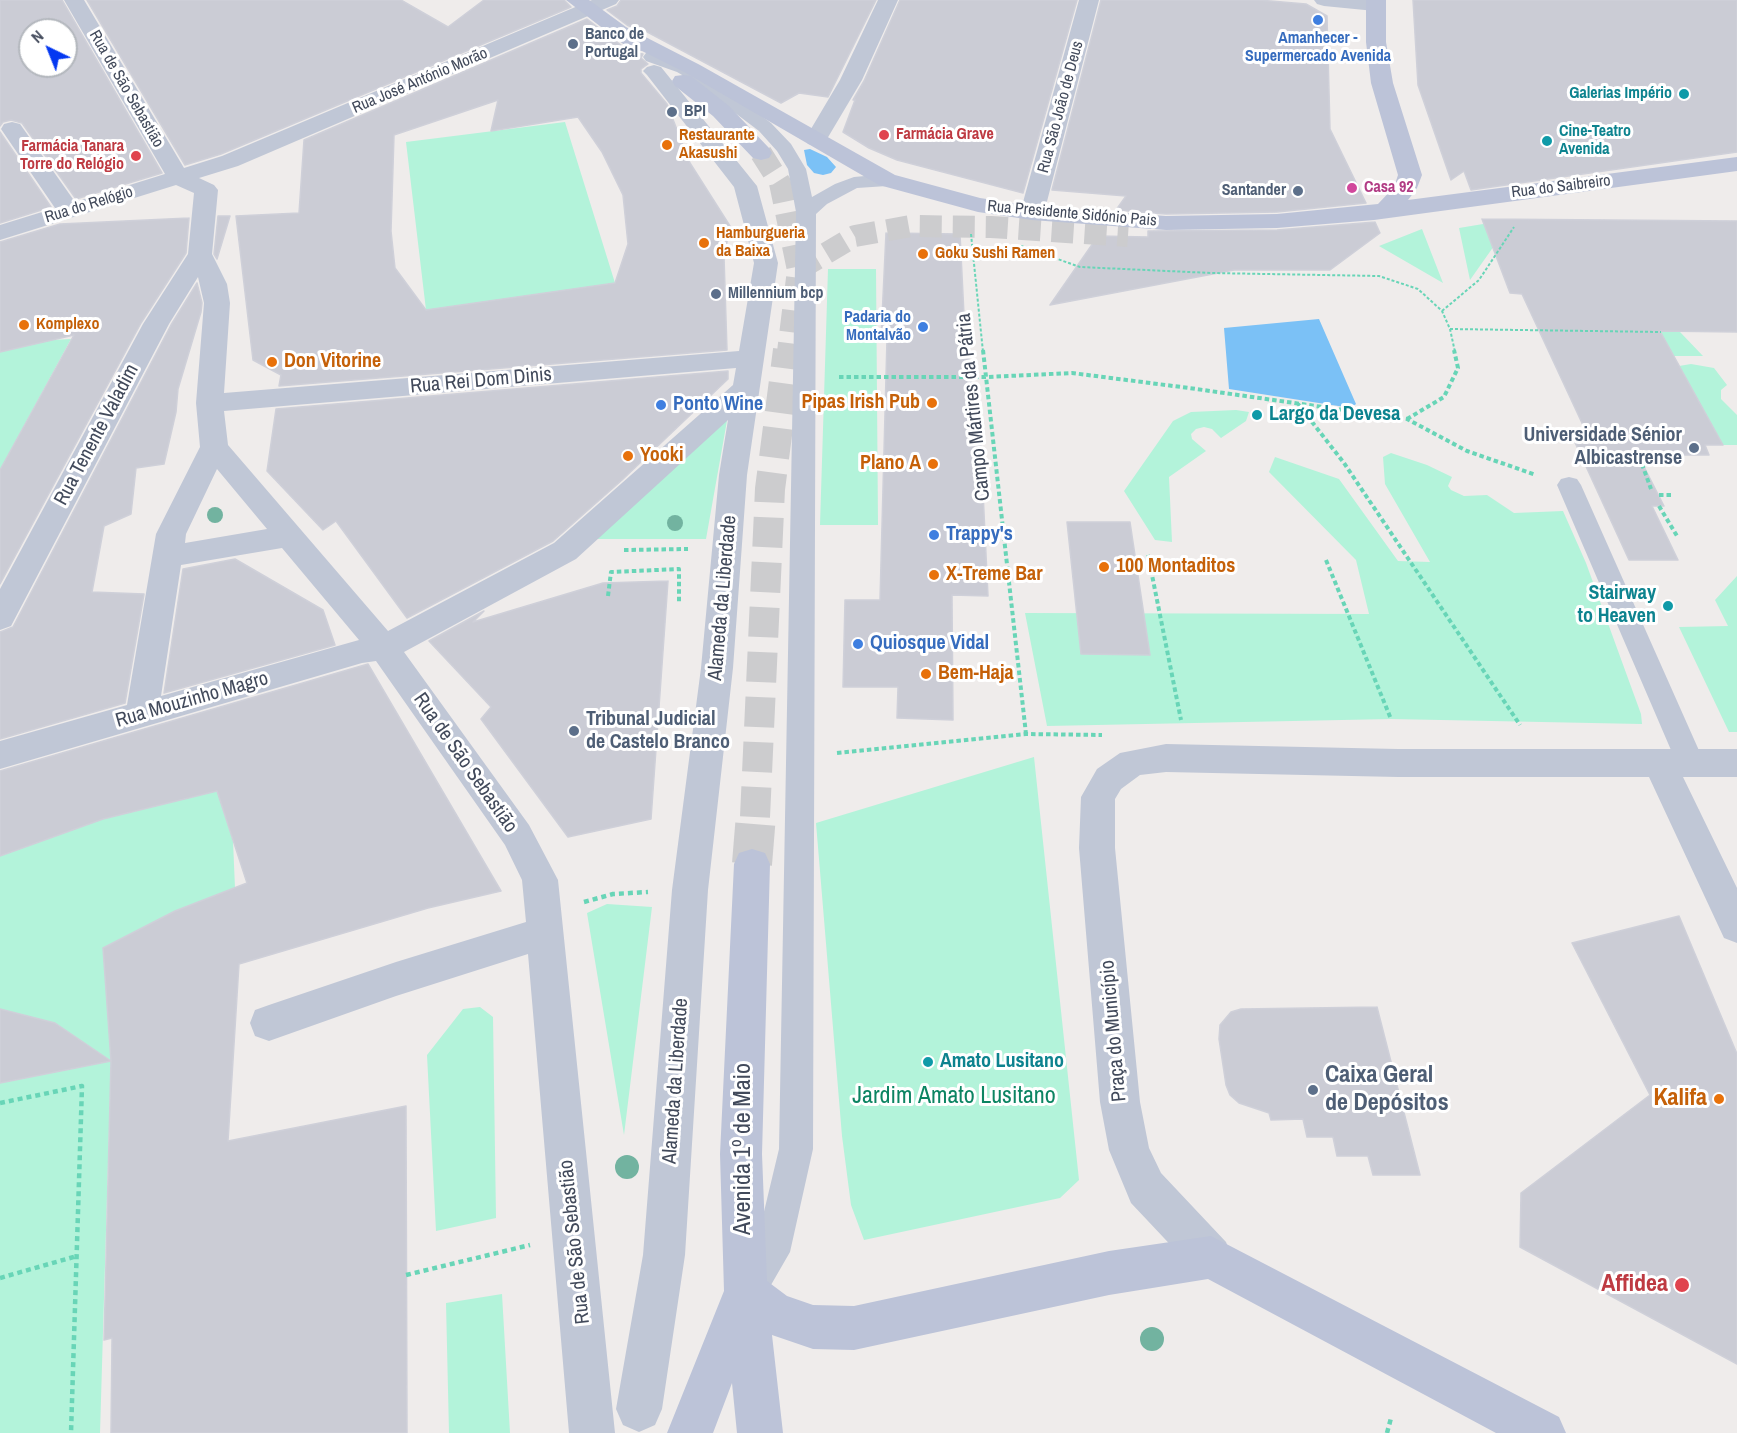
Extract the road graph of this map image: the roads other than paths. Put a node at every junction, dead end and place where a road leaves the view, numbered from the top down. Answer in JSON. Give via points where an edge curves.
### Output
{"nodes":[{"id":1,"x":74,"y":0,"type":"edge"},
{"id":2,"x":609,"y":0,"type":"edge"},
{"id":3,"x":888,"y":0,"type":"edge"},
{"id":4,"x":1089,"y":0,"type":"edge"},
{"id":5,"x":1324,"y":0,"type":"edge"},
{"id":6,"x":1375,"y":2,"type":"edge"},
{"id":7,"x":582,"y":5,"type":"edge"},
{"id":8,"x":620,"y":32,"type":"junction"},
{"id":9,"x":653,"y":64,"type":"junction"},
{"id":10,"x":12,"y":129,"type":"dead end"},
{"id":11,"x":816,"y":139,"type":"junction"},
{"id":12,"x":761,"y":153,"type":"tunnel mouth"},
{"id":13,"x":1737,"y":164,"type":"edge"},
{"id":14,"x":1410,"y":175,"type":"junction"},
{"id":15,"x":178,"y":177,"type":"junction"},
{"id":16,"x":886,"y":180,"type":"junction"},
{"id":17,"x":1476,"y":198,"type":"junction"},
{"id":18,"x":1385,"y":210,"type":"junction"},
{"id":19,"x":69,"y":211,"type":"junction"},
{"id":20,"x":806,"y":212,"type":"junction"},
{"id":21,"x":1032,"y":213,"type":"junction"},
{"id":22,"x":0,"y":233,"type":"edge"},
{"id":23,"x":1128,"y":236,"type":"tunnel mouth"},
{"id":24,"x":200,"y":254,"type":"junction"},
{"id":25,"x":749,"y":373,"type":"junction"},
{"id":26,"x":210,"y":403,"type":"junction"},
{"id":27,"x":214,"y":447,"type":"junction"},
{"id":28,"x":1569,"y":485,"type":"road end"},
{"id":29,"x":289,"y":536,"type":"junction"},
{"id":30,"x":168,"y":556,"type":"junction"},
{"id":31,"x":0,"y":618,"type":"edge"},
{"id":32,"x":384,"y":648,"type":"junction"},
{"id":33,"x":142,"y":714,"type":"junction"},
{"id":34,"x":0,"y":755,"type":"edge"},
{"id":35,"x":1675,"y":763,"type":"junction"},
{"id":36,"x":1737,"y":763,"type":"edge"},
{"id":37,"x":752,"y":864,"type":"tunnel mouth"},
{"id":38,"x":544,"y":922,"type":"junction"},
{"id":39,"x":1737,"y":927,"type":"edge"},
{"id":40,"x":269,"y":1023,"type":"dead end"},
{"id":41,"x":1211,"y":1257,"type":"junction"},
{"id":42,"x":746,"y":1292,"type":"junction"},
{"id":43,"x":639,"y":1409,"type":"dead end"},
{"id":44,"x":592,"y":1433,"type":"edge"},
{"id":45,"x":690,"y":1433,"type":"edge"},
{"id":46,"x":759,"y":1433,"type":"edge"},
{"id":47,"x":1543,"y":1433,"type":"edge"}],
"edges":[{"from":1,"to":15,"type":"street","name":"Rua de São Sebastião"},
{"from":2,"to":7,"type":"street","name":"Rua José António Morão"},
{"from":3,"to":11,"type":"street","via":[[851,80]]},
{"from":4,"to":21,"type":"street","name":"Rua São João de Deus"},
{"from":5,"to":6,"type":"street"},
{"from":6,"to":14,"type":"main road","via":[[1382,83]]},
{"from":7,"to":8,"type":"main road"},
{"from":7,"to":15,"type":"street","name":"Rua José António Morão","via":[[230,161]]},
{"from":8,"to":9,"type":"main road"},
{"from":8,"to":11,"type":"main road","name":"Rua Presidente Sidónio Pais"},
{"from":9,"to":12,"type":"main road","via":[[721,111]]},
{"from":9,"to":20,"type":"lane","via":[[683,68],[765,127],[797,169]]},
{"from":9,"to":25,"type":"street","name":"Alameda da Liberdade","via":[[745,186],[766,263]]},
{"from":10,"to":19,"type":"street"},
{"from":11,"to":16,"type":"main road","name":"Rua Presidente Sidónio Pais"},
{"from":13,"to":17,"type":"main road","name":"Rua do Saibreiro"},
{"from":14,"to":17,"type":"main road","via":[[1441,192]]},
{"from":14,"to":18,"type":"main road","via":[[1405,188]]},
{"from":15,"to":19,"type":"street","name":"Rua do Relógio"},
{"from":15,"to":24,"type":"street","via":[[206,190]]},
{"from":16,"to":20,"type":"lane","via":[[854,183],[819,200]]},
{"from":16,"to":21,"type":"main road","name":"Rua Presidente Sidónio Pais","via":[[978,205]]},
{"from":17,"to":18,"type":"main road","name":"Rua do Saibreiro"},
{"from":18,"to":21,"type":"main road","name":"Rua Presidente Sidónio Pais","via":[[1218,223]]},
{"from":18,"to":23,"type":"main road","via":[[1312,228],[1247,237]]},
{"from":19,"to":22,"type":"street","name":"Rua do Relógio"},
{"from":20,"to":42,"type":"lane","via":[[796,1149],[772,1252]]},
{"from":24,"to":26,"type":"street","via":[[214,284],[217,303]]},
{"from":24,"to":31,"type":"street","name":"Rua Tenente Valadim","via":[[156,324]]},
{"from":25,"to":26,"type":"street","name":"Rua Rei Dom Dinis"},
{"from":25,"to":32,"type":"street","name":"Rua Mouzinho Magro","via":[[565,551]]},
{"from":25,"to":43,"type":"street","name":"Alameda da Liberdade","via":[[734,475],[717,668],[690,890],[664,1255]]},
{"from":26,"to":27,"type":"street"},
{"from":27,"to":29,"type":"street","name":"Rua de São Sebastião"},
{"from":27,"to":30,"type":"street","via":[[171,534]]},
{"from":28,"to":35,"type":"lane"},
{"from":29,"to":30,"type":"street"},
{"from":29,"to":32,"type":"street","name":"Rua de São Sebastião"},
{"from":30,"to":33,"type":"street"},
{"from":32,"to":33,"type":"street","name":"Rua Mouzinho Magro"},
{"from":32,"to":38,"type":"street","name":"Rua de São Sebastião","via":[[517,835],[540,880]]},
{"from":33,"to":34,"type":"street","name":"Rua Mouzinho Magro"},
{"from":35,"to":36,"type":"street"},
{"from":35,"to":39,"type":"street"},
{"from":35,"to":41,"type":"street","name":"Praça do Município","via":[[1166,758],[1132,763],[1109,779],[1098,797],[1097,848],[1120,1101],[1129,1150],[1146,1188]]},
{"from":37,"to":42,"type":"main road","name":"Avenida 1º de Maio","via":[[741,1154]]},
{"from":38,"to":40,"type":"street"},
{"from":38,"to":44,"type":"street","name":"Rua de São Sebastião"},
{"from":41,"to":42,"type":"main road","via":[[1109,1273],[854,1328],[813,1327],[774,1314]]},
{"from":41,"to":47,"type":"main road","name":"Praça do Município"},
{"from":42,"to":45,"type":"main road"},
{"from":42,"to":46,"type":"main road","name":"Avenida 1º de Maio"}]}
